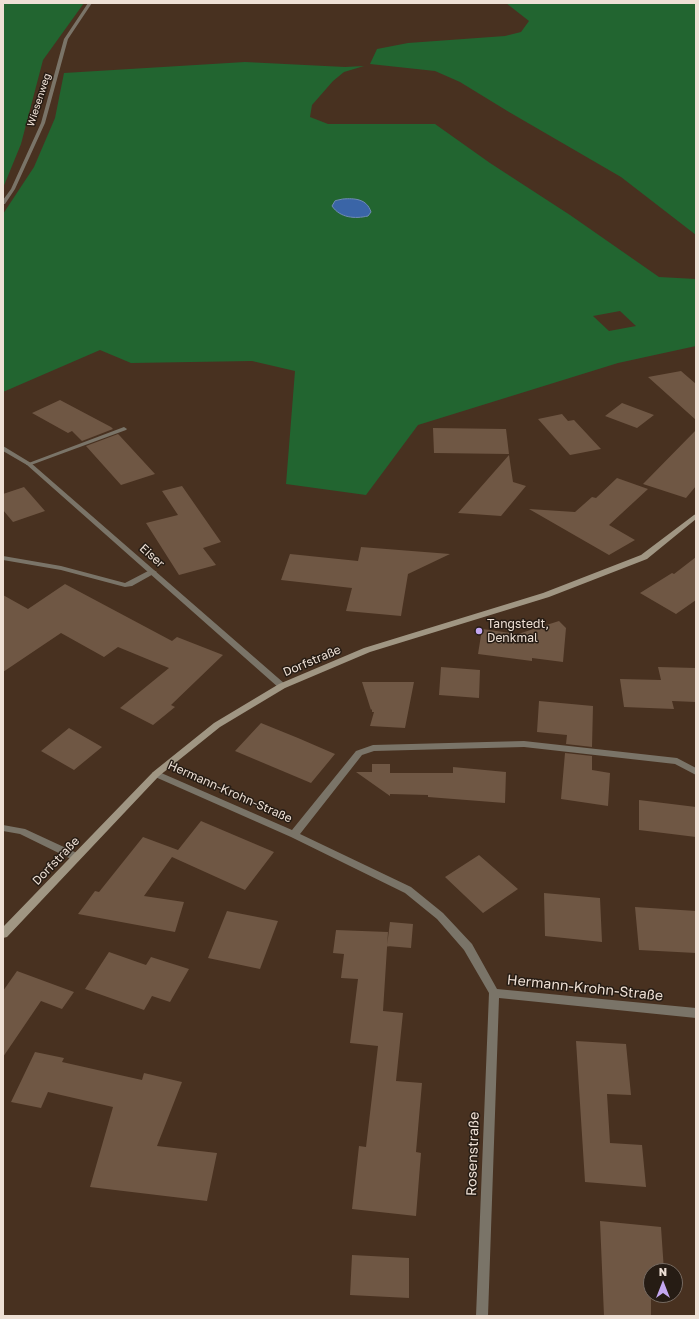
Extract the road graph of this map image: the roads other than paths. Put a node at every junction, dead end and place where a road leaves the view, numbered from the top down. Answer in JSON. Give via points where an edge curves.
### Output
{"nodes":[{"id":1,"x":90,"y":3,"type":"edge"},
{"id":2,"x":3,"y":203,"type":"edge"},
{"id":3,"x":124,"y":429,"type":"dead end"},
{"id":4,"x":3,"y":448,"type":"edge"},
{"id":5,"x":29,"y":464,"type":"junction"},
{"id":6,"x":696,"y":516,"type":"edge"},
{"id":7,"x":3,"y":558,"type":"edge"},
{"id":8,"x":153,"y":572,"type":"junction"},
{"id":9,"x":282,"y":686,"type":"junction"},
{"id":10,"x":696,"y":772,"type":"edge"},
{"id":11,"x":156,"y":774,"type":"junction"},
{"id":12,"x":3,"y":828,"type":"edge"},
{"id":13,"x":294,"y":834,"type":"junction"},
{"id":14,"x":76,"y":857,"type":"junction"},
{"id":15,"x":3,"y":934,"type":"edge"},
{"id":16,"x":494,"y":993,"type":"junction"},
{"id":17,"x":696,"y":1014,"type":"edge"},
{"id":18,"x":482,"y":1316,"type":"edge"}],
"edges":[{"from":1,"to":2,"type":"street","name":"Wiesenweg","via":[[66,39],[43,123],[14,189]]},
{"from":3,"to":5,"type":"street"},
{"from":4,"to":5,"type":"street","name":"Eiser"},
{"from":5,"to":8,"type":"street","name":"Eiser"},
{"from":6,"to":9,"type":"main road","name":"Dorfstraße","via":[[644,556],[546,595],[367,650]]},
{"from":7,"to":8,"type":"street","via":[[61,568],[125,585]]},
{"from":8,"to":9,"type":"street","name":"Eiser"},
{"from":9,"to":11,"type":"main road","name":"Dorfstraße","via":[[217,725]]},
{"from":10,"to":13,"type":"street","name":"Hermann-Krohn-Straße","via":[[677,761],[524,744],[373,748],[359,753]]},
{"from":11,"to":13,"type":"street","name":"Hermann-Krohn-Straße"},
{"from":11,"to":14,"type":"main road","name":"Dorfstraße"},
{"from":12,"to":14,"type":"street","via":[[22,831]]},
{"from":13,"to":16,"type":"street","name":"Hermann-Krohn-Straße","via":[[408,890],[440,916],[468,947]]},
{"from":14,"to":15,"type":"main road","name":"Dorfstraße"},
{"from":16,"to":17,"type":"street","name":"Hermann-Krohn-Straße"},
{"from":16,"to":18,"type":"street","name":"Rosenstraße"}]}
